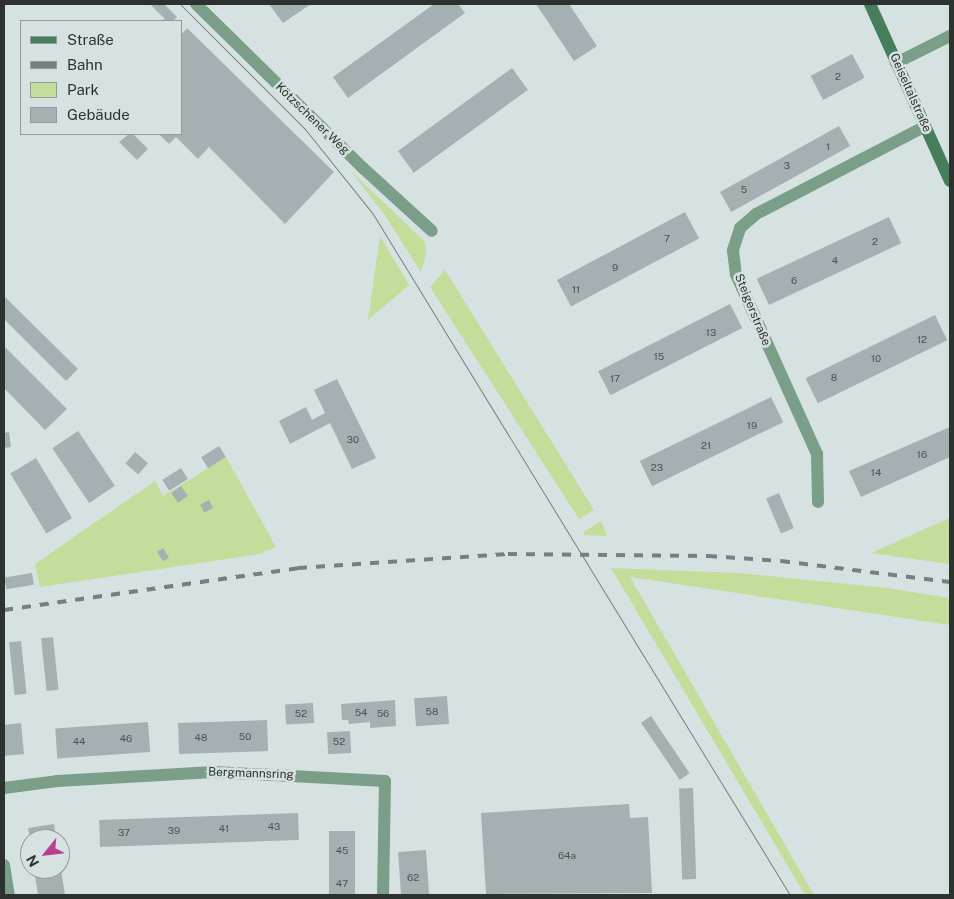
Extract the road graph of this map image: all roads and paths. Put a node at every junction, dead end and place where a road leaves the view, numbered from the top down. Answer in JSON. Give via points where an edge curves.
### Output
{"nodes":[{"id":1,"x":196,"y":4,"type":"edge"},
{"id":2,"x":870,"y":4,"type":"edge"},
{"id":3,"x":950,"y":36,"type":"edge"},
{"id":4,"x":896,"y":63,"type":"junction"},
{"id":5,"x":924,"y":127,"type":"junction"},
{"id":6,"x":950,"y":181,"type":"edge"},
{"id":7,"x":432,"y":230,"type":"dead end"},
{"id":8,"x":818,"y":502,"type":"dead end"},
{"id":9,"x":4,"y":788,"type":"edge"},
{"id":10,"x":4,"y":865,"type":"edge"},
{"id":11,"x":9,"y":895,"type":"edge"},
{"id":12,"x":383,"y":895,"type":"edge"}],
"edges":[{"from":1,"to":7,"type":"street","name":"Kötzschener Weg","via":[[363,168]]},
{"from":2,"to":4,"type":"street","name":"Geiseltalstraße"},
{"from":3,"to":4,"type":"street"},
{"from":4,"to":5,"type":"street","name":"Geiseltalstraße"},
{"from":5,"to":6,"type":"street","name":"Geiseltalstraße"},
{"from":5,"to":8,"type":"street","name":"Steigerstraße","via":[[756,214],[740,228],[733,250],[736,275],[817,454]]},
{"from":9,"to":12,"type":"street","name":"Bergmannsring","via":[[56,781],[214,772],[385,781]]},
{"from":10,"to":11,"type":"street"}]}
